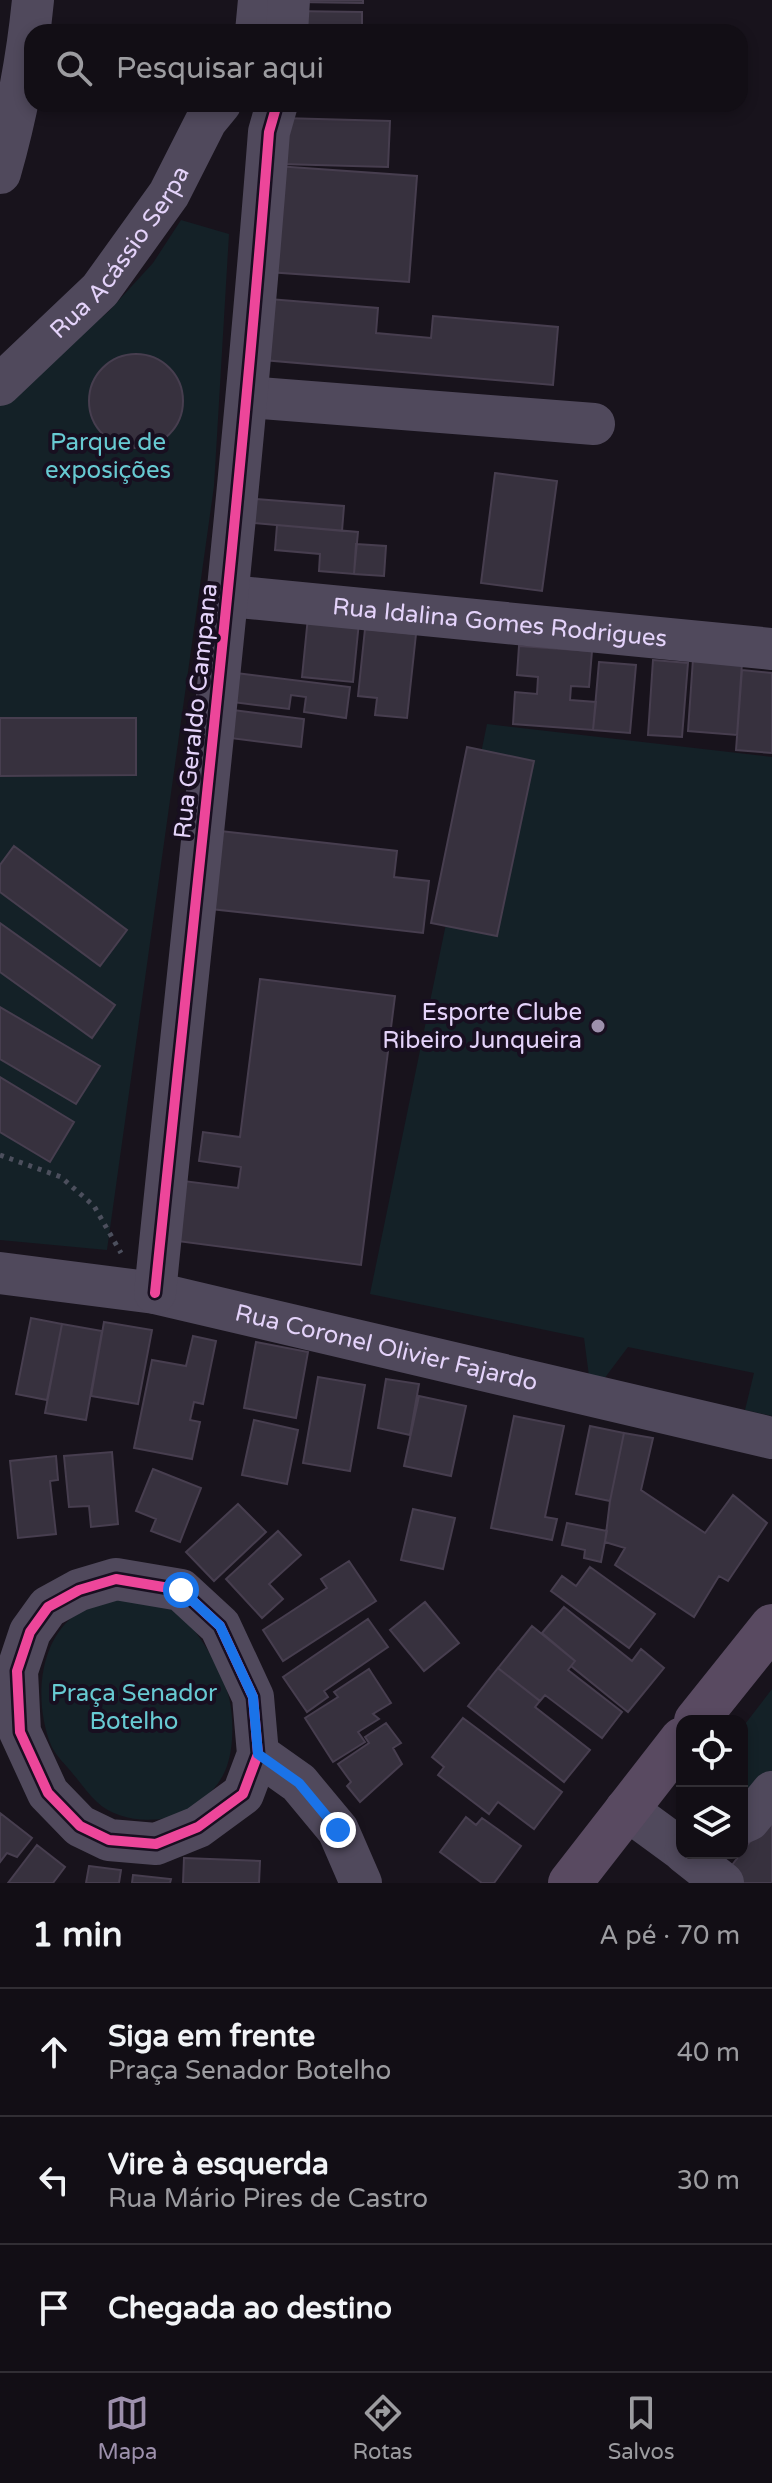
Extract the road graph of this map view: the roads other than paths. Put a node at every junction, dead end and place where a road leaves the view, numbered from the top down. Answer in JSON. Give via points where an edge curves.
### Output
{"nodes":[{"id":1,"x":4,"y":0,"type":"edge"},
{"id":2,"x":33,"y":0,"type":"edge"},
{"id":3,"x":259,"y":0,"type":"edge"},
{"id":4,"x":289,"y":0,"type":"edge"},
{"id":5,"x":25,"y":24,"type":"edge"},
{"id":6,"x":257,"y":24,"type":"edge"},
{"id":7,"x":288,"y":24,"type":"edge"},
{"id":8,"x":24,"y":25,"type":"edge"},
{"id":9,"x":10,"y":65,"type":"edge"},
{"id":10,"x":213,"y":112,"type":"edge"},
{"id":11,"x":269,"y":113,"type":"edge"},
{"id":12,"x":0,"y":173,"type":"edge"},
{"id":13,"x":0,"y":385,"type":"edge"},
{"id":14,"x":248,"y":397,"type":"junction"},
{"id":15,"x":594,"y":424,"type":"dead end"},
{"id":16,"x":229,"y":596,"type":"junction"},
{"id":17,"x":772,"y":649,"type":"edge"},
{"id":18,"x":0,"y":1273,"type":"edge"},
{"id":19,"x":155,"y":1293,"type":"junction"},
{"id":20,"x":772,"y":1438,"type":"edge"},
{"id":21,"x":772,"y":1626,"type":"edge"},
{"id":22,"x":15,"y":1631,"type":"edge"},
{"id":23,"x":701,"y":1715,"type":"edge"},
{"id":24,"x":258,"y":1754,"type":"junction"},
{"id":25,"x":676,"y":1777,"type":"edge"},
{"id":26,"x":772,"y":1792,"type":"edge"},
{"id":27,"x":748,"y":1820,"type":"edge"},
{"id":28,"x":667,"y":1835,"type":"edge"},
{"id":29,"x":361,"y":1883,"type":"edge"},
{"id":30,"x":570,"y":1883,"type":"edge"},
{"id":31,"x":723,"y":1883,"type":"edge"}],
"edges":[{"from":1,"to":9,"type":"street"},
{"from":2,"to":5,"type":"street"},
{"from":3,"to":6,"type":"street"},
{"from":4,"to":7,"type":"street"},
{"from":8,"to":9,"type":"street"},
{"from":9,"to":12,"type":"street","via":[[15,122]]},
{"from":10,"to":13,"type":"street","name":"Rua Acássio Serpa","via":[[169,194],[100,290]]},
{"from":11,"to":14,"type":"street","name":"Rua Geraldo Campana"},
{"from":14,"to":15,"type":"street"},
{"from":14,"to":16,"type":"street","name":"Rua Geraldo Campana"},
{"from":16,"to":17,"type":"street","name":"Rua Idalina Gomes Rodrigues"},
{"from":16,"to":19,"type":"street","name":"Rua Geraldo Campana"},
{"from":18,"to":19,"type":"street","name":"Rua Coronel Olivier Fajardo"},
{"from":19,"to":20,"type":"street","name":"Rua Coronel Olivier Fajardo"},
{"from":21,"to":23,"type":"main road"},
{"from":22,"to":24,"type":"street","via":[[79,1590],[116,1579],[181,1590],[220,1626],[253,1697]]},
{"from":22,"to":24,"type":"street","via":[[20,1732],[48,1793],[80,1826],[109,1840],[156,1844],[198,1827],[243,1794]]},
{"from":24,"to":29,"type":"street","via":[[299,1783],[338,1830]]},
{"from":25,"to":28,"type":"main road"},
{"from":26,"to":27,"type":"street"},
{"from":28,"to":30,"type":"main road"},
{"from":28,"to":31,"type":"street"}]}
